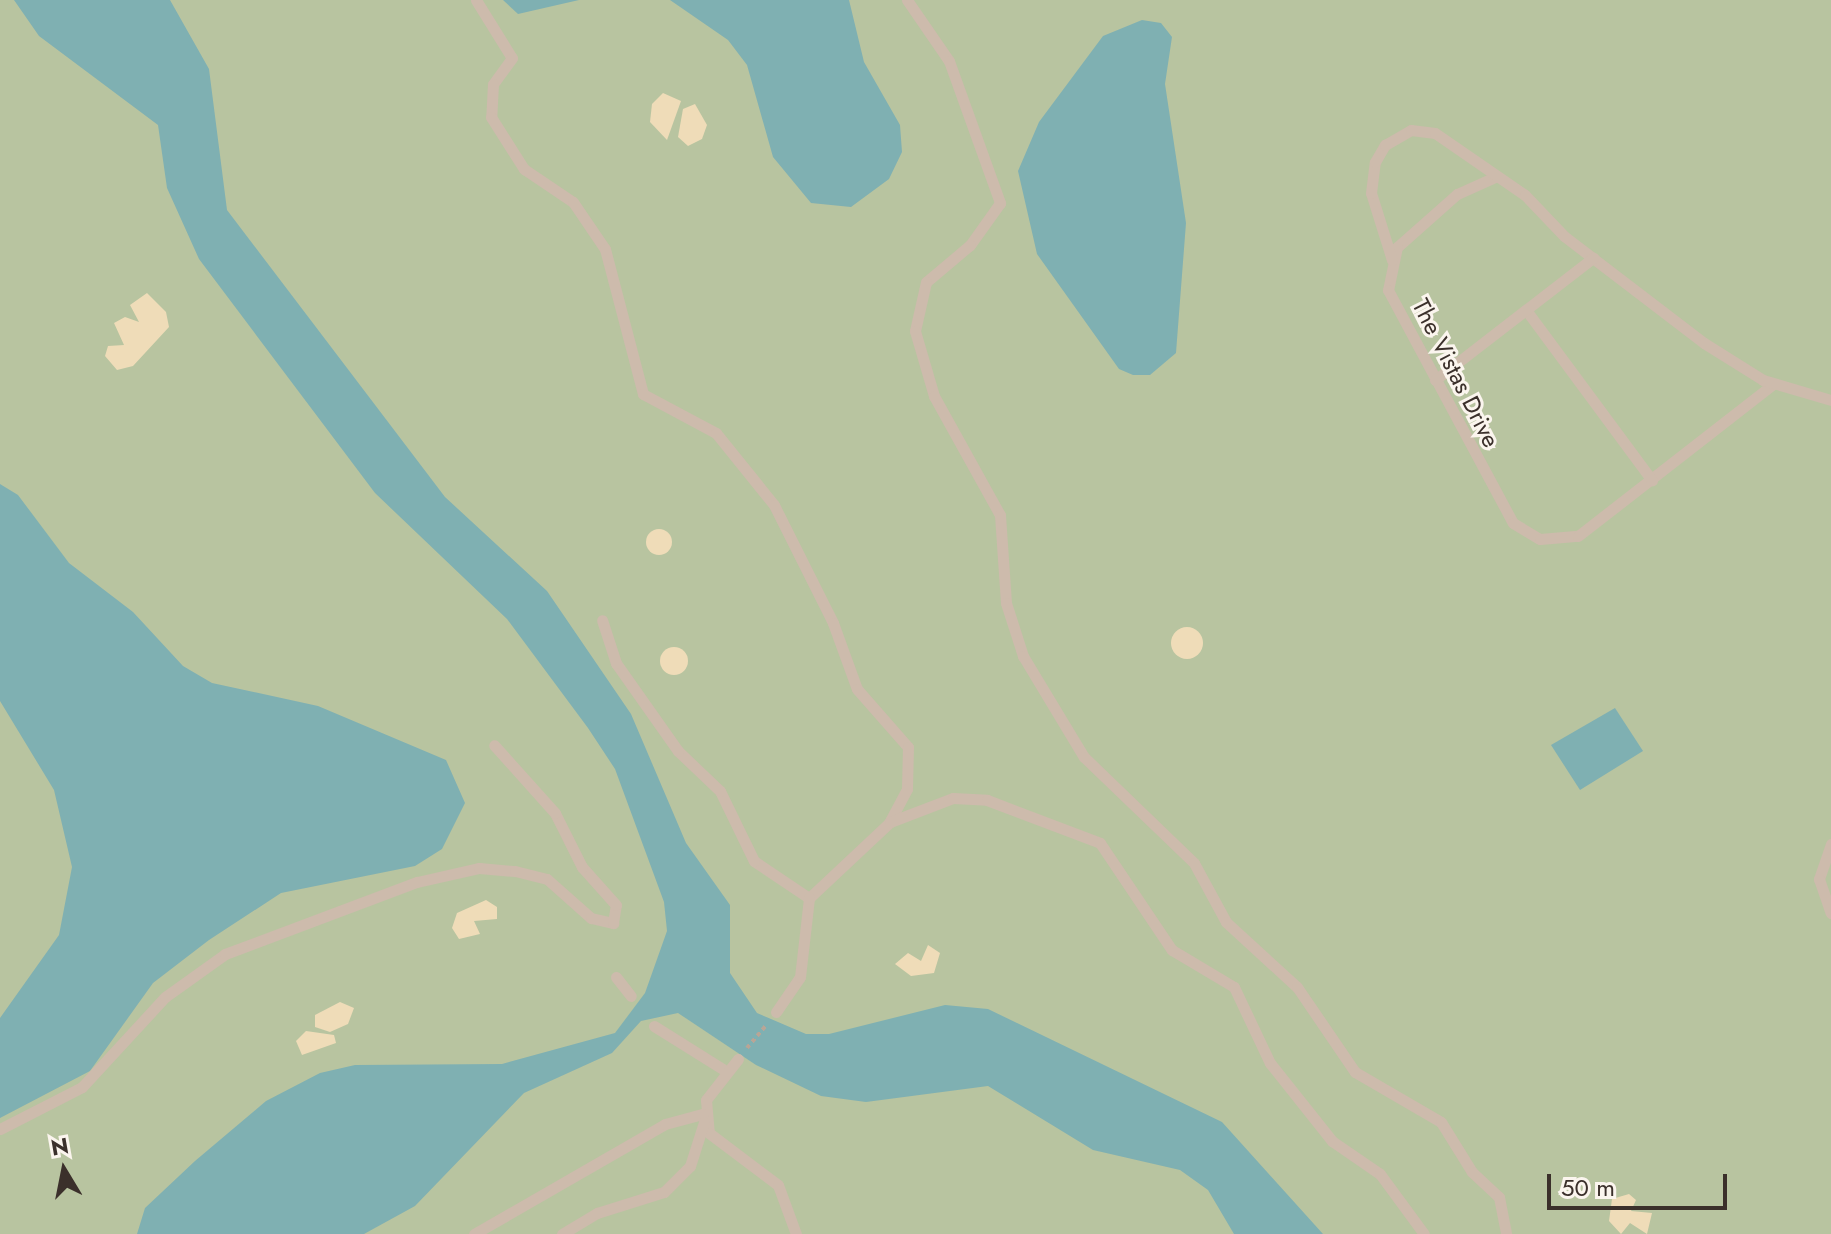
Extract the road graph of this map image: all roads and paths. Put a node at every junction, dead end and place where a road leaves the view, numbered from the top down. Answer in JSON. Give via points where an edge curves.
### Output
{"nodes":[{"id":1,"x":476,"y":0,"type":"edge"},
{"id":2,"x":907,"y":0,"type":"edge"},
{"id":3,"x":1495,"y":177,"type":"junction"},
{"id":4,"x":1593,"y":258,"type":"junction"},
{"id":5,"x":1392,"y":260,"type":"junction"},
{"id":6,"x":1526,"y":310,"type":"junction"},
{"id":7,"x":1435,"y":380,"type":"junction"},
{"id":8,"x":1773,"y":384,"type":"junction"},
{"id":9,"x":1831,"y":400,"type":"edge"},
{"id":10,"x":1652,"y":480,"type":"junction"},
{"id":11,"x":602,"y":620,"type":"dead end"},
{"id":12,"x":494,"y":745,"type":"dead end"},
{"id":13,"x":889,"y":823,"type":"junction"},
{"id":14,"x":1831,"y":844,"type":"edge"},
{"id":15,"x":809,"y":898,"type":"junction"},
{"id":16,"x":1831,"y":913,"type":"edge"},
{"id":17,"x":616,"y":977,"type":"dead end"},
{"id":18,"x":631,"y":996,"type":"dead end"},
{"id":19,"x":776,"y":1012,"type":"joint"},
{"id":20,"x":654,"y":1026,"type":"dead end"},
{"id":21,"x":738,"y":1059,"type":"joint"},
{"id":22,"x":726,"y":1071,"type":"junction"},
{"id":23,"x":704,"y":1117,"type":"junction"},
{"id":24,"x":0,"y":1129,"type":"edge"},
{"id":25,"x":474,"y":1234,"type":"edge"},
{"id":26,"x":562,"y":1234,"type":"edge"},
{"id":27,"x":796,"y":1234,"type":"edge"},
{"id":28,"x":1424,"y":1234,"type":"edge"},
{"id":29,"x":1506,"y":1234,"type":"edge"}],
"edges":[{"from":1,"to":13,"type":"lane","via":[[512,58],[493,84],[491,117],[524,169],[573,202],[598,235],[643,394],[716,433],[774,505],[833,623],[857,689],[908,747],[907,789]]},
{"from":2,"to":29,"type":"lane","via":[[949,61],[1000,203],[970,245],[926,282],[915,331],[934,396],[1000,515],[1006,603],[1023,656],[1084,757],[1194,863],[1226,922],[1297,987],[1355,1072],[1441,1122],[1472,1172],[1499,1197]]},
{"from":3,"to":4,"type":"lane"},
{"from":3,"to":5,"type":"lane","via":[[1423,221]]},
{"from":3,"to":5,"type":"lane","name":"The Vistas Drive","via":[[1435,133],[1411,130],[1385,145],[1371,193]]},
{"from":4,"to":6,"type":"lane"},
{"from":4,"to":8,"type":"lane","via":[[1704,343]]},
{"from":5,"to":7,"type":"lane","name":"The Vistas Drive","via":[[1388,290],[1414,327]]},
{"from":6,"to":7,"type":"lane"},
{"from":6,"to":10,"type":"lane"},
{"from":7,"to":10,"type":"lane","name":"The Vistas Drive","via":[[1513,523],[1540,539],[1578,536]]},
{"from":8,"to":9,"type":"lane"},
{"from":8,"to":10,"type":"lane","name":"The Vistas Drive"},
{"from":11,"to":15,"type":"lane","via":[[616,663],[678,751],[720,791],[754,861]]},
{"from":12,"to":24,"type":"lane","via":[[555,813],[582,867],[616,905],[613,923],[591,918],[547,879],[515,871],[479,868],[417,882],[225,954],[165,997],[82,1087]]},
{"from":13,"to":15,"type":"lane"},
{"from":13,"to":28,"type":"lane","via":[[953,798],[987,800],[1100,843],[1172,950],[1234,987],[1270,1063],[1332,1141],[1380,1174]]},
{"from":14,"to":16,"type":"lane","via":[[1819,879]]},
{"from":15,"to":19,"type":"lane","via":[[800,977]]},
{"from":17,"to":18,"type":"lane"},
{"from":19,"to":21,"type":"path"},
{"from":20,"to":22,"type":"lane"},
{"from":21,"to":22,"type":"lane"},
{"from":22,"to":23,"type":"lane"},
{"from":23,"to":25,"type":"lane","via":[[665,1124]]},
{"from":23,"to":26,"type":"lane","via":[[690,1166],[664,1192],[597,1213]]},
{"from":23,"to":27,"type":"lane","via":[[725,1149],[778,1185]]}]}
